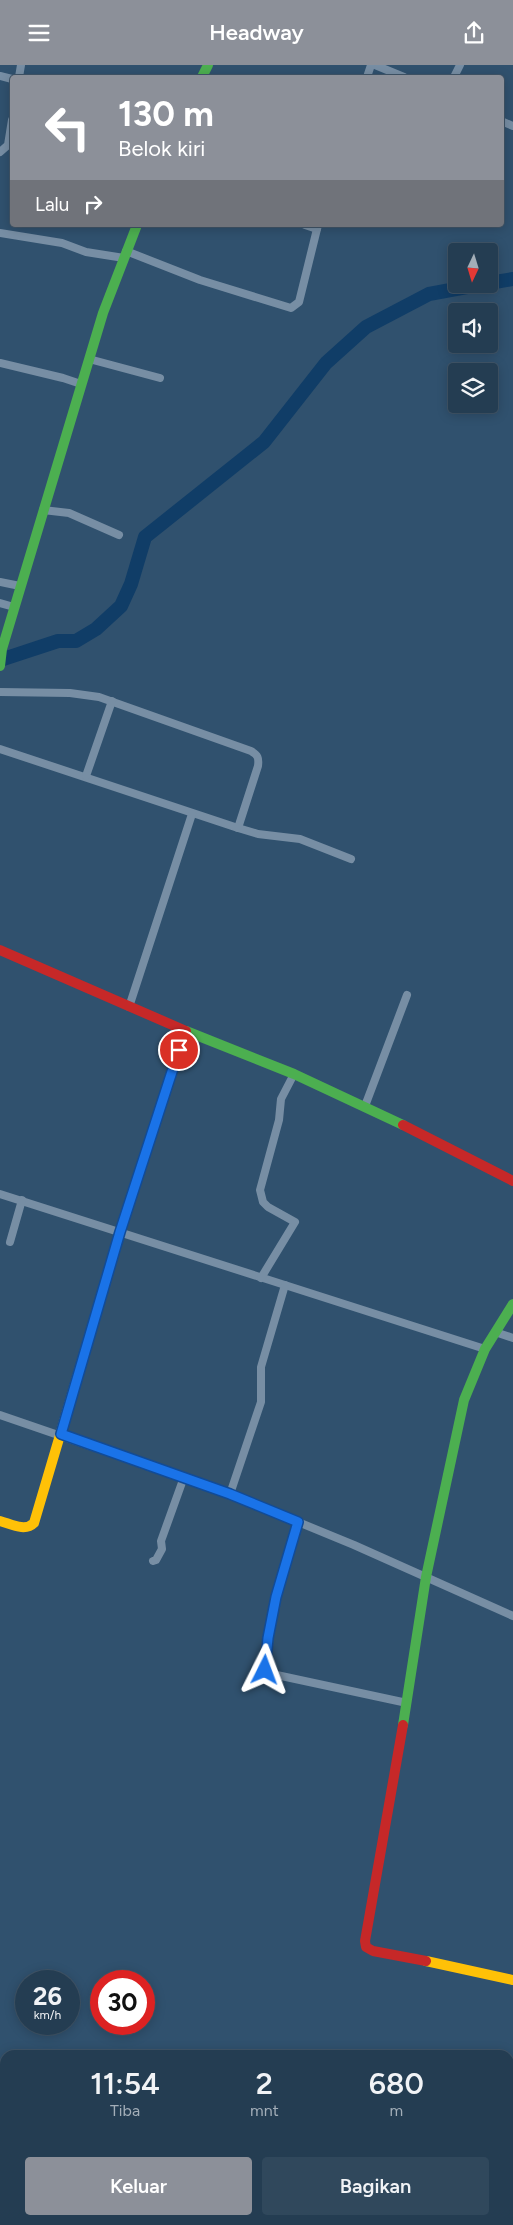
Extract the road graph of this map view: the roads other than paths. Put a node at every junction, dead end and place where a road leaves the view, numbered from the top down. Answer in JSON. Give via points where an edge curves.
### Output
{"nodes":[{"id":1,"x":375,"y":65,"type":"edge"},
{"id":2,"x":399,"y":75,"type":"edge"},
{"id":3,"x":10,"y":139,"type":"edge"},
{"id":4,"x":0,"y":152,"type":"edge"},
{"id":5,"x":136,"y":227,"type":"edge"},
{"id":6,"x":317,"y":227,"type":"edge"},
{"id":7,"x":0,"y":233,"type":"edge"},
{"id":8,"x":125,"y":255,"type":"junction"},
{"id":9,"x":89,"y":359,"type":"junction"},
{"id":10,"x":0,"y":363,"type":"edge"},
{"id":11,"x":160,"y":378,"type":"dead end"},
{"id":12,"x":81,"y":384,"type":"junction"},
{"id":13,"x":43,"y":510,"type":"junction"},
{"id":14,"x":119,"y":535,"type":"dead end"},
{"id":15,"x":0,"y":582,"type":"edge"},
{"id":16,"x":20,"y":586,"type":"junction"},
{"id":17,"x":0,"y":603,"type":"edge"},
{"id":18,"x":14,"y":607,"type":"junction"},
{"id":19,"x":0,"y":666,"type":"edge"},
{"id":20,"x":0,"y":692,"type":"edge"},
{"id":21,"x":112,"y":701,"type":"junction"},
{"id":22,"x":0,"y":749,"type":"edge"},
{"id":23,"x":86,"y":777,"type":"junction"},
{"id":24,"x":192,"y":814,"type":"junction"},
{"id":25,"x":238,"y":828,"type":"junction"},
{"id":26,"x":351,"y":859,"type":"dead end"},
{"id":27,"x":0,"y":950,"type":"edge"},
{"id":28,"x":407,"y":995,"type":"dead end"},
{"id":29,"x":129,"y":1007,"type":"junction"},
{"id":30,"x":185,"y":1031,"type":"junction"},
{"id":31,"x":294,"y":1074,"type":"junction"},
{"id":32,"x":365,"y":1106,"type":"junction"},
{"id":33,"x":513,"y":1181,"type":"edge"},
{"id":34,"x":0,"y":1193,"type":"edge"},
{"id":35,"x":22,"y":1200,"type":"junction"},
{"id":36,"x":120,"y":1232,"type":"junction"},
{"id":37,"x":10,"y":1242,"type":"dead end"},
{"id":38,"x":261,"y":1278,"type":"junction"},
{"id":39,"x":285,"y":1285,"type":"junction"},
{"id":40,"x":513,"y":1303,"type":"edge"},
{"id":41,"x":495,"y":1332,"type":"junction"},
{"id":42,"x":513,"y":1338,"type":"edge"},
{"id":43,"x":485,"y":1349,"type":"junction"},
{"id":44,"x":0,"y":1415,"type":"edge"},
{"id":45,"x":61,"y":1434,"type":"junction"},
{"id":46,"x":184,"y":1477,"type":"junction"},
{"id":47,"x":230,"y":1494,"type":"junction"},
{"id":48,"x":0,"y":1521,"type":"edge"},
{"id":49,"x":298,"y":1522,"type":"junction"},
{"id":50,"x":153,"y":1561,"type":"dead end"},
{"id":51,"x":426,"y":1577,"type":"junction"},
{"id":52,"x":513,"y":1616,"type":"edge"},
{"id":53,"x":407,"y":1703,"type":"junction"},
{"id":54,"x":513,"y":1980,"type":"edge"}],
"edges":[{"from":1,"to":2,"type":"street"},
{"from":3,"to":4,"type":"street"},
{"from":5,"to":8,"type":"street"},
{"from":6,"to":8,"type":"street","via":[[298,302],[291,308]]},
{"from":7,"to":8,"type":"street","via":[[62,243],[86,251]]},
{"from":8,"to":9,"type":"street"},
{"from":9,"to":11,"type":"street"},
{"from":9,"to":12,"type":"street"},
{"from":10,"to":12,"type":"street"},
{"from":12,"to":13,"type":"street"},
{"from":13,"to":14,"type":"street","via":[[69,513]]},
{"from":13,"to":16,"type":"street"},
{"from":15,"to":16,"type":"street"},
{"from":16,"to":18,"type":"street"},
{"from":17,"to":18,"type":"street"},
{"from":18,"to":19,"type":"street"},
{"from":20,"to":21,"type":"street","via":[[77,694]]},
{"from":21,"to":23,"type":"street"},
{"from":21,"to":25,"type":"street","via":[[256,755],[258,766]]},
{"from":22,"to":23,"type":"street"},
{"from":23,"to":24,"type":"street"},
{"from":24,"to":25,"type":"street"},
{"from":24,"to":29,"type":"street"},
{"from":25,"to":26,"type":"street","via":[[300,839]]},
{"from":27,"to":29,"type":"street"},
{"from":28,"to":32,"type":"street"},
{"from":29,"to":30,"type":"street"},
{"from":30,"to":31,"type":"street"},
{"from":30,"to":36,"type":"street"},
{"from":31,"to":32,"type":"street"},
{"from":31,"to":38,"type":"street","via":[[281,1099],[279,1120],[260,1190],[268,1207],[295,1222]]},
{"from":32,"to":33,"type":"street"},
{"from":34,"to":35,"type":"street"},
{"from":35,"to":36,"type":"street"},
{"from":35,"to":37,"type":"street"},
{"from":36,"to":38,"type":"street"},
{"from":36,"to":45,"type":"street"},
{"from":38,"to":39,"type":"street"},
{"from":39,"to":43,"type":"street"},
{"from":39,"to":47,"type":"street","via":[[261,1367],[261,1403]]},
{"from":40,"to":41,"type":"street"},
{"from":41,"to":42,"type":"street"},
{"from":41,"to":43,"type":"street"},
{"from":43,"to":51,"type":"street","via":[[464,1400]]},
{"from":44,"to":45,"type":"street"},
{"from":45,"to":46,"type":"street"},
{"from":45,"to":48,"type":"street","via":[[32,1526],[24,1528]]},
{"from":46,"to":47,"type":"street"},
{"from":46,"to":50,"type":"street","via":[[161,1541],[162,1549]]},
{"from":47,"to":49,"type":"street"},
{"from":49,"to":51,"type":"street"},
{"from":49,"to":53,"type":"street","via":[[276,1597],[265,1670]]},
{"from":51,"to":52,"type":"street"},
{"from":51,"to":53,"type":"street"},
{"from":53,"to":54,"type":"street","via":[[366,1947]]}]}
